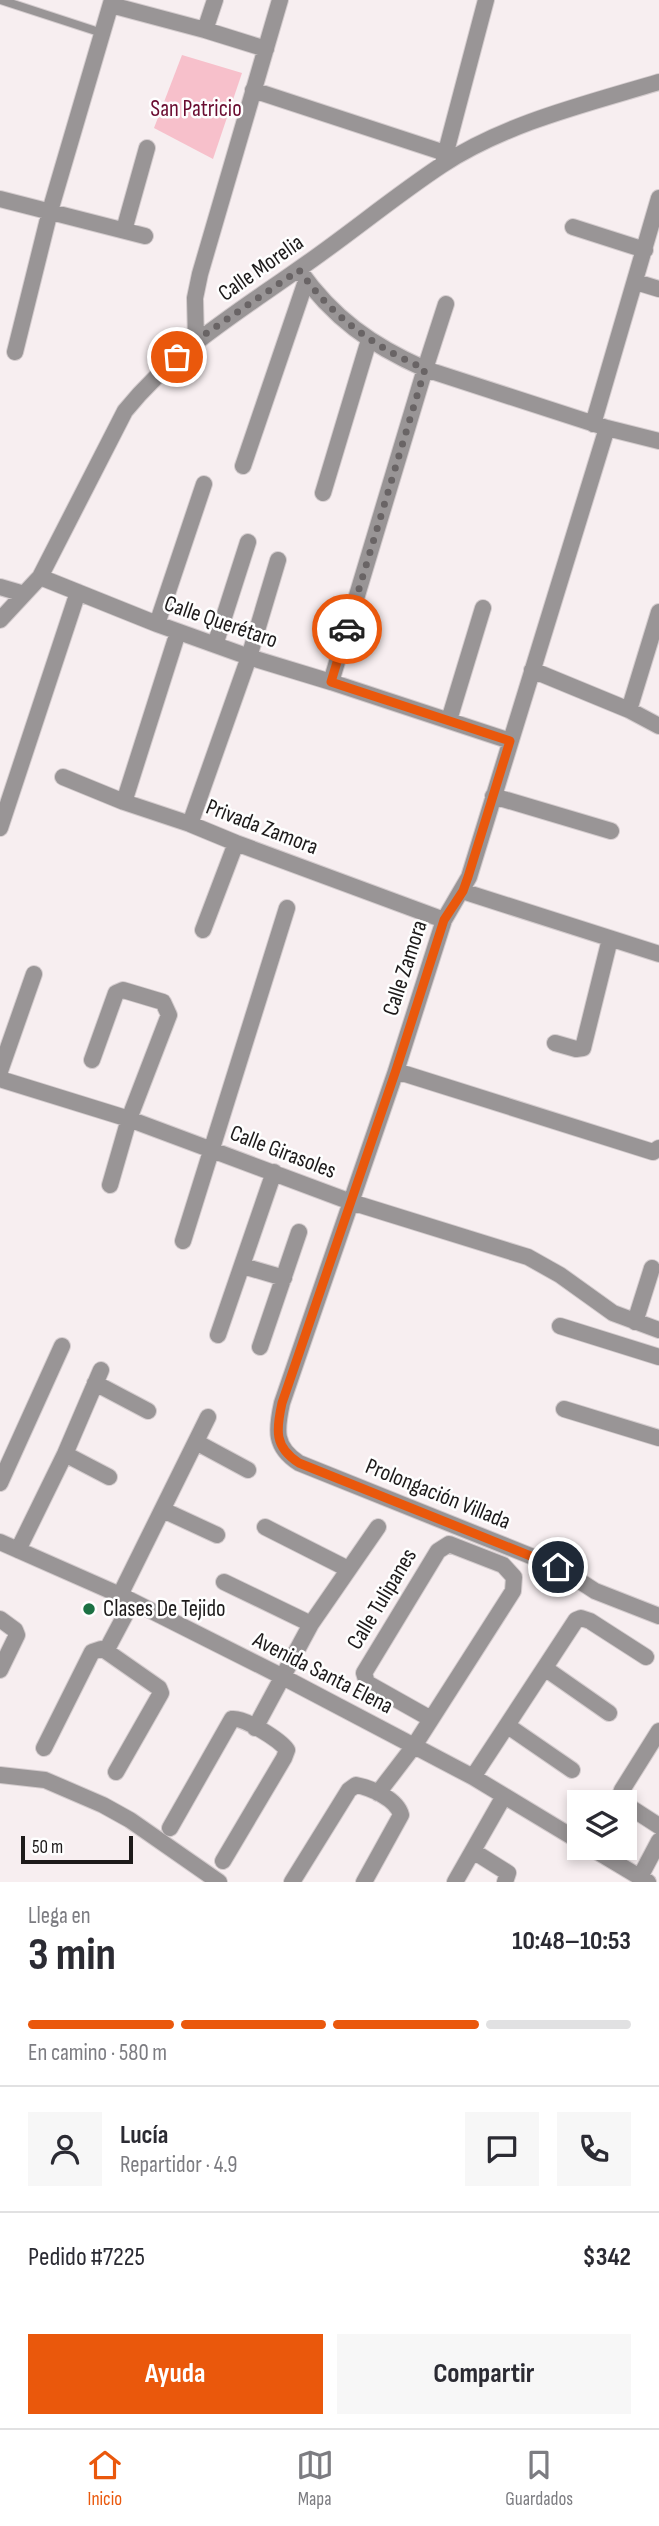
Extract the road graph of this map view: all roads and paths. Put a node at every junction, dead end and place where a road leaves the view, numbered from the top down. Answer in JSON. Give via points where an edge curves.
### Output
{"nodes":[{"id":1,"x":1,"y":0,"type":"edge"},
{"id":2,"x":215,"y":0,"type":"edge"},
{"id":3,"x":280,"y":0,"type":"edge"},
{"id":4,"x":486,"y":0,"type":"edge"},
{"id":5,"x":111,"y":3,"type":"edge"},
{"id":6,"x":205,"y":30,"type":"junction"},
{"id":7,"x":102,"y":33,"type":"junction"},
{"id":8,"x":266,"y":49,"type":"junction"},
{"id":9,"x":659,"y":82,"type":"edge"},
{"id":10,"x":253,"y":90,"type":"junction"},
{"id":11,"x":147,"y":148,"type":"dead end"},
{"id":12,"x":444,"y":159,"type":"junction"},
{"id":13,"x":659,"y":198,"type":"edge"},
{"id":14,"x":0,"y":199,"type":"edge"},
{"id":15,"x":50,"y":211,"type":"junction"},
{"id":16,"x":573,"y":227,"type":"dead end"},
{"id":17,"x":124,"y":230,"type":"junction"},
{"id":18,"x":145,"y":236,"type":"dead end"},
{"id":19,"x":645,"y":250,"type":"junction"},
{"id":20,"x":302,"y":275,"type":"junction"},
{"id":21,"x":636,"y":282,"type":"junction"},
{"id":22,"x":659,"y":289,"type":"edge"},
{"id":23,"x":446,"y":304,"type":"dead end"},
{"id":24,"x":369,"y":340,"type":"junction"},
{"id":25,"x":195,"y":341,"type":"junction"},
{"id":26,"x":15,"y":352,"type":"dead end"},
{"id":27,"x":425,"y":369,"type":"junction"},
{"id":28,"x":600,"y":426,"type":"junction"},
{"id":29,"x":659,"y":441,"type":"edge"},
{"id":30,"x":243,"y":466,"type":"dead end"},
{"id":31,"x":204,"y":484,"type":"dead end"},
{"id":32,"x":323,"y":493,"type":"dead end"},
{"id":33,"x":248,"y":542,"type":"dead end"},
{"id":34,"x":278,"y":560,"type":"dead end"},
{"id":35,"x":40,"y":576,"type":"junction"},
{"id":36,"x":0,"y":587,"type":"edge"},
{"id":37,"x":78,"y":592,"type":"junction"},
{"id":38,"x":24,"y":594,"type":"junction"},
{"id":39,"x":483,"y":608,"type":"dead end"},
{"id":40,"x":659,"y":612,"type":"edge"},
{"id":41,"x":0,"y":620,"type":"edge"},
{"id":42,"x":157,"y":624,"type":"junction"},
{"id":43,"x":178,"y":632,"type":"junction"},
{"id":44,"x":215,"y":645,"type":"junction"},
{"id":45,"x":249,"y":657,"type":"junction"},
{"id":46,"x":532,"y":670,"type":"junction"},
{"id":47,"x":331,"y":682,"type":"junction"},
{"id":48,"x":629,"y":710,"type":"junction"},
{"id":49,"x":449,"y":720,"type":"junction"},
{"id":50,"x":659,"y":726,"type":"edge"},
{"id":51,"x":510,"y":741,"type":"junction"},
{"id":52,"x":63,"y":777,"type":"dead end"},
{"id":53,"x":494,"y":796,"type":"junction"},
{"id":54,"x":124,"y":802,"type":"junction"},
{"id":55,"x":190,"y":824,"type":"junction"},
{"id":56,"x":0,"y":828,"type":"edge"},
{"id":57,"x":611,"y":831,"type":"dead end"},
{"id":58,"x":236,"y":843,"type":"junction"},
{"id":59,"x":463,"y":891,"type":"junction"},
{"id":60,"x":287,"y":908,"type":"dead end"},
{"id":61,"x":444,"y":920,"type":"junction"},
{"id":62,"x":203,"y":930,"type":"dead end"},
{"id":63,"x":610,"y":939,"type":"junction"},
{"id":64,"x":659,"y":954,"type":"edge"},
{"id":65,"x":34,"y":974,"type":"dead end"},
{"id":66,"x":555,"y":1043,"type":"dead end"},
{"id":67,"x":92,"y":1060,"type":"dead end"},
{"id":68,"x":396,"y":1070,"type":"junction"},
{"id":69,"x":0,"y":1071,"type":"edge"},
{"id":70,"x":0,"y":1079,"type":"edge"},
{"id":71,"x":130,"y":1119,"type":"junction"},
{"id":72,"x":659,"y":1148,"type":"edge"},
{"id":73,"x":213,"y":1150,"type":"junction"},
{"id":74,"x":274,"y":1172,"type":"junction"},
{"id":75,"x":110,"y":1185,"type":"dead end"},
{"id":76,"x":351,"y":1202,"type":"junction"},
{"id":77,"x":299,"y":1232,"type":"dead end"},
{"id":78,"x":183,"y":1241,"type":"dead end"},
{"id":79,"x":243,"y":1266,"type":"junction"},
{"id":80,"x":652,"y":1268,"type":"dead end"},
{"id":81,"x":284,"y":1278,"type":"junction"},
{"id":82,"x":635,"y":1322,"type":"junction"},
{"id":83,"x":560,"y":1326,"type":"dead end"},
{"id":84,"x":659,"y":1330,"type":"edge"},
{"id":85,"x":218,"y":1335,"type":"dead end"},
{"id":86,"x":62,"y":1346,"type":"dead end"},
{"id":87,"x":260,"y":1347,"type":"dead end"},
{"id":88,"x":659,"y":1357,"type":"edge"},
{"id":89,"x":564,"y":1409,"type":"dead end"},
{"id":90,"x":148,"y":1411,"type":"dead end"},
{"id":91,"x":208,"y":1417,"type":"dead end"},
{"id":92,"x":659,"y":1438,"type":"edge"},
{"id":93,"x":196,"y":1443,"type":"junction"},
{"id":94,"x":279,"y":1444,"type":"joint"},
{"id":95,"x":65,"y":1454,"type":"junction"},
{"id":96,"x":248,"y":1470,"type":"dead end"},
{"id":97,"x":110,"y":1477,"type":"dead end"},
{"id":98,"x":0,"y":1483,"type":"edge"},
{"id":99,"x":163,"y":1510,"type":"junction"},
{"id":100,"x":265,"y":1527,"type":"dead end"},
{"id":101,"x":378,"y":1527,"type":"dead end"},
{"id":102,"x":218,"y":1535,"type":"dead end"},
{"id":103,"x":0,"y":1542,"type":"edge"},
{"id":104,"x":18,"y":1550,"type":"junction"},
{"id":105,"x":348,"y":1569,"type":"junction"},
{"id":106,"x":224,"y":1582,"type":"dead end"},
{"id":107,"x":126,"y":1598,"type":"junction"},
{"id":108,"x":659,"y":1616,"type":"edge"},
{"id":109,"x":0,"y":1619,"type":"edge"},
{"id":110,"x":311,"y":1624,"type":"junction"},
{"id":111,"x":106,"y":1651,"type":"junction"},
{"id":112,"x":646,"y":1657,"type":"dead end"},
{"id":113,"x":546,"y":1669,"type":"junction"},
{"id":114,"x":0,"y":1670,"type":"edge"},
{"id":115,"x":281,"y":1676,"type":"junction"},
{"id":116,"x":610,"y":1713,"type":"dead end"},
{"id":117,"x":431,"y":1719,"type":"junction"},
{"id":118,"x":508,"y":1726,"type":"junction"},
{"id":119,"x":255,"y":1728,"type":"junction"},
{"id":120,"x":659,"y":1731,"type":"edge"},
{"id":121,"x":414,"y":1746,"type":"junction"},
{"id":122,"x":44,"y":1748,"type":"dead end"},
{"id":123,"x":572,"y":1770,"type":"dead end"},
{"id":124,"x":116,"y":1772,"type":"dead end"},
{"id":125,"x":0,"y":1775,"type":"edge"},
{"id":126,"x":472,"y":1777,"type":"junction"},
{"id":127,"x":622,"y":1790,"type":"edge"},
{"id":128,"x":378,"y":1793,"type":"junction"},
{"id":129,"x":504,"y":1796,"type":"junction"},
{"id":130,"x":637,"y":1812,"type":"edge"},
{"id":131,"x":659,"y":1826,"type":"edge"},
{"id":132,"x":170,"y":1828,"type":"dead end"},
{"id":133,"x":567,"y":1834,"type":"edge"},
{"id":134,"x":659,"y":1841,"type":"edge"},
{"id":135,"x":473,"y":1851,"type":"junction"},
{"id":136,"x":612,"y":1860,"type":"edge"},
{"id":137,"x":223,"y":1861,"type":"dead end"},
{"id":138,"x":644,"y":1879,"type":"edge"},
{"id":139,"x":219,"y":1882,"type":"edge"},
{"id":140,"x":292,"y":1882,"type":"edge"},
{"id":141,"x":364,"y":1882,"type":"edge"},
{"id":142,"x":455,"y":1882,"type":"edge"},
{"id":143,"x":505,"y":1882,"type":"edge"}],
"edges":[{"from":1,"to":7,"type":"lane"},
{"from":2,"to":6,"type":"street"},
{"from":3,"to":8,"type":"street"},
{"from":4,"to":12,"type":"street"},
{"from":5,"to":6,"type":"street"},
{"from":5,"to":7,"type":"street"},
{"from":6,"to":8,"type":"street"},
{"from":7,"to":15,"type":"street"},
{"from":8,"to":10,"type":"street"},
{"from":9,"to":12,"type":"street","name":"Calle Morelia","via":[[518,128]]},
{"from":10,"to":12,"type":"street"},
{"from":10,"to":25,"type":"street","via":[[200,274]]},
{"from":11,"to":17,"type":"street"},
{"from":12,"to":20,"type":"street","name":"Calle Morelia"},
{"from":13,"to":19,"type":"street","name":"Calle Zamora"},
{"from":14,"to":15,"type":"street"},
{"from":15,"to":17,"type":"street"},
{"from":15,"to":26,"type":"street"},
{"from":16,"to":19,"type":"street"},
{"from":17,"to":18,"type":"street"},
{"from":19,"to":21,"type":"street","name":"Calle Zamora"},
{"from":20,"to":24,"type":"street","via":[[324,303]]},
{"from":20,"to":25,"type":"street","name":"Calle Morelia"},
{"from":20,"to":30,"type":"street"},
{"from":21,"to":22,"type":"street"},
{"from":21,"to":28,"type":"street","name":"Calle Zamora"},
{"from":23,"to":27,"type":"street"},
{"from":24,"to":27,"type":"street"},
{"from":24,"to":32,"type":"street"},
{"from":25,"to":35,"type":"street","name":"Calle Morelia","via":[[125,411]]},
{"from":27,"to":28,"type":"street"},
{"from":27,"to":47,"type":"street"},
{"from":28,"to":29,"type":"street"},
{"from":28,"to":46,"type":"street","name":"Calle Zamora"},
{"from":31,"to":42,"type":"street"},
{"from":33,"to":44,"type":"street"},
{"from":34,"to":45,"type":"street"},
{"from":35,"to":37,"type":"street","name":"Calle Querétaro"},
{"from":35,"to":38,"type":"street","name":"Calle Morelia"},
{"from":36,"to":38,"type":"street"},
{"from":37,"to":42,"type":"street","name":"Calle Querétaro"},
{"from":37,"to":56,"type":"street"},
{"from":38,"to":41,"type":"street","name":"Calle Morelia"},
{"from":39,"to":49,"type":"street"},
{"from":40,"to":48,"type":"street"},
{"from":42,"to":43,"type":"street","name":"Calle Querétaro"},
{"from":43,"to":44,"type":"street","name":"Calle Querétaro"},
{"from":43,"to":54,"type":"street"},
{"from":44,"to":45,"type":"street","name":"Calle Querétaro"},
{"from":45,"to":47,"type":"street","name":"Calle Querétaro"},
{"from":45,"to":55,"type":"street"},
{"from":46,"to":48,"type":"street"},
{"from":46,"to":51,"type":"street","name":"Calle Zamora"},
{"from":47,"to":49,"type":"street","name":"Calle Querétaro"},
{"from":48,"to":50,"type":"street"},
{"from":49,"to":51,"type":"street","name":"Calle Querétaro"},
{"from":51,"to":53,"type":"street","name":"Calle Zamora"},
{"from":52,"to":54,"type":"street","name":"Privada Zamora"},
{"from":53,"to":57,"type":"street"},
{"from":53,"to":59,"type":"street","name":"Calle Zamora"},
{"from":54,"to":55,"type":"street","name":"Privada Zamora"},
{"from":55,"to":58,"type":"street","name":"Privada Zamora"},
{"from":58,"to":61,"type":"street","name":"Privada Zamora"},
{"from":58,"to":62,"type":"street"},
{"from":59,"to":61,"type":"street","name":"Calle Zamora"},
{"from":59,"to":63,"type":"street"},
{"from":60,"to":73,"type":"street"},
{"from":61,"to":68,"type":"street","name":"Calle Zamora"},
{"from":63,"to":64,"type":"street"},
{"from":63,"to":66,"type":"street","via":[[583,1048]]},
{"from":65,"to":69,"type":"street"},
{"from":67,"to":71,"type":"street","via":[[116,993],[123,990],[167,1006],[169,1015]]},
{"from":68,"to":72,"type":"street","via":[[653,1152]]},
{"from":68,"to":76,"type":"street","name":"Calle Zamora"},
{"from":70,"to":71,"type":"street","name":"Calle Girasoles"},
{"from":71,"to":73,"type":"street","name":"Calle Girasoles"},
{"from":71,"to":75,"type":"street"},
{"from":73,"to":74,"type":"street","name":"Calle Girasoles"},
{"from":73,"to":78,"type":"street"},
{"from":74,"to":76,"type":"street","name":"Calle Girasoles"},
{"from":74,"to":79,"type":"street"},
{"from":76,"to":82,"type":"street","name":"Calle Girasoles","via":[[528,1257],[595,1302]]},
{"from":76,"to":94,"type":"street","name":"Calle Zamora","via":[[282,1403]]},
{"from":77,"to":81,"type":"street"},
{"from":79,"to":81,"type":"street"},
{"from":79,"to":85,"type":"street"},
{"from":80,"to":82,"type":"street"},
{"from":81,"to":87,"type":"street"},
{"from":82,"to":84,"type":"street","name":"Calle Girasoles"},
{"from":83,"to":88,"type":"street"},
{"from":86,"to":98,"type":"street"},
{"from":89,"to":92,"type":"street"},
{"from":90,"to":95,"type":"street","via":[[98,1376]]},
{"from":91,"to":93,"type":"street"},
{"from":93,"to":96,"type":"street"},
{"from":93,"to":99,"type":"street"},
{"from":94,"to":108,"type":"street","name":"Prolongación Villada","via":[[299,1463],[558,1567],[595,1591]]},
{"from":95,"to":97,"type":"street"},
{"from":95,"to":104,"type":"street"},
{"from":99,"to":102,"type":"street"},
{"from":99,"to":107,"type":"street"},
{"from":100,"to":105,"type":"street"},
{"from":101,"to":105,"type":"street"},
{"from":103,"to":104,"type":"street","name":"Avenida Santa Elena"},
{"from":104,"to":107,"type":"street","name":"Avenida Santa Elena"},
{"from":105,"to":110,"type":"street"},
{"from":106,"to":110,"type":"street"},
{"from":107,"to":111,"type":"street"},
{"from":107,"to":115,"type":"street","name":"Avenida Santa Elena"},
{"from":109,"to":114,"type":"street","via":[[18,1635]]},
{"from":110,"to":115,"type":"street"},
{"from":111,"to":122,"type":"street","via":[[92,1652]]},
{"from":111,"to":124,"type":"street","via":[[161,1693]]},
{"from":112,"to":113,"type":"street","via":[[581,1618],[573,1622]]},
{"from":113,"to":116,"type":"street"},
{"from":113,"to":118,"type":"street"},
{"from":115,"to":119,"type":"street"},
{"from":115,"to":121,"type":"street","name":"Avenida Santa Elena"},
{"from":117,"to":117,"type":"street","name":"Calle Tulipanes","via":[[367,1683],[364,1673],[438,1552],[449,1544],[503,1565],[514,1577],[515,1587]]},
{"from":117,"to":121,"type":"street","name":"Calle Tulipanes"},
{"from":118,"to":123,"type":"street"},
{"from":118,"to":126,"type":"street"},
{"from":119,"to":132,"type":"street","via":[[241,1719],[229,1721]]},
{"from":119,"to":137,"type":"street","via":[[282,1744],[286,1755]]},
{"from":120,"to":127,"type":"street"},
{"from":121,"to":126,"type":"street","name":"Avenida Santa Elena"},
{"from":121,"to":128,"type":"street","name":"Calle Tulipanes"},
{"from":125,"to":139,"type":"street","via":[[44,1780],[117,1812]]},
{"from":126,"to":129,"type":"street","name":"Avenida Santa Elena"},
{"from":128,"to":140,"type":"street","via":[[360,1785],[349,1790]]},
{"from":128,"to":141,"type":"street","via":[[398,1806],[401,1815]]},
{"from":129,"to":133,"type":"street","name":"Avenida Santa Elena"},
{"from":129,"to":135,"type":"street"},
{"from":130,"to":131,"type":"street"},
{"from":134,"to":138,"type":"street"},
{"from":135,"to":142,"type":"street"},
{"from":135,"to":143,"type":"street","via":[[508,1873]]},
{"from":136,"to":138,"type":"street"}]}
